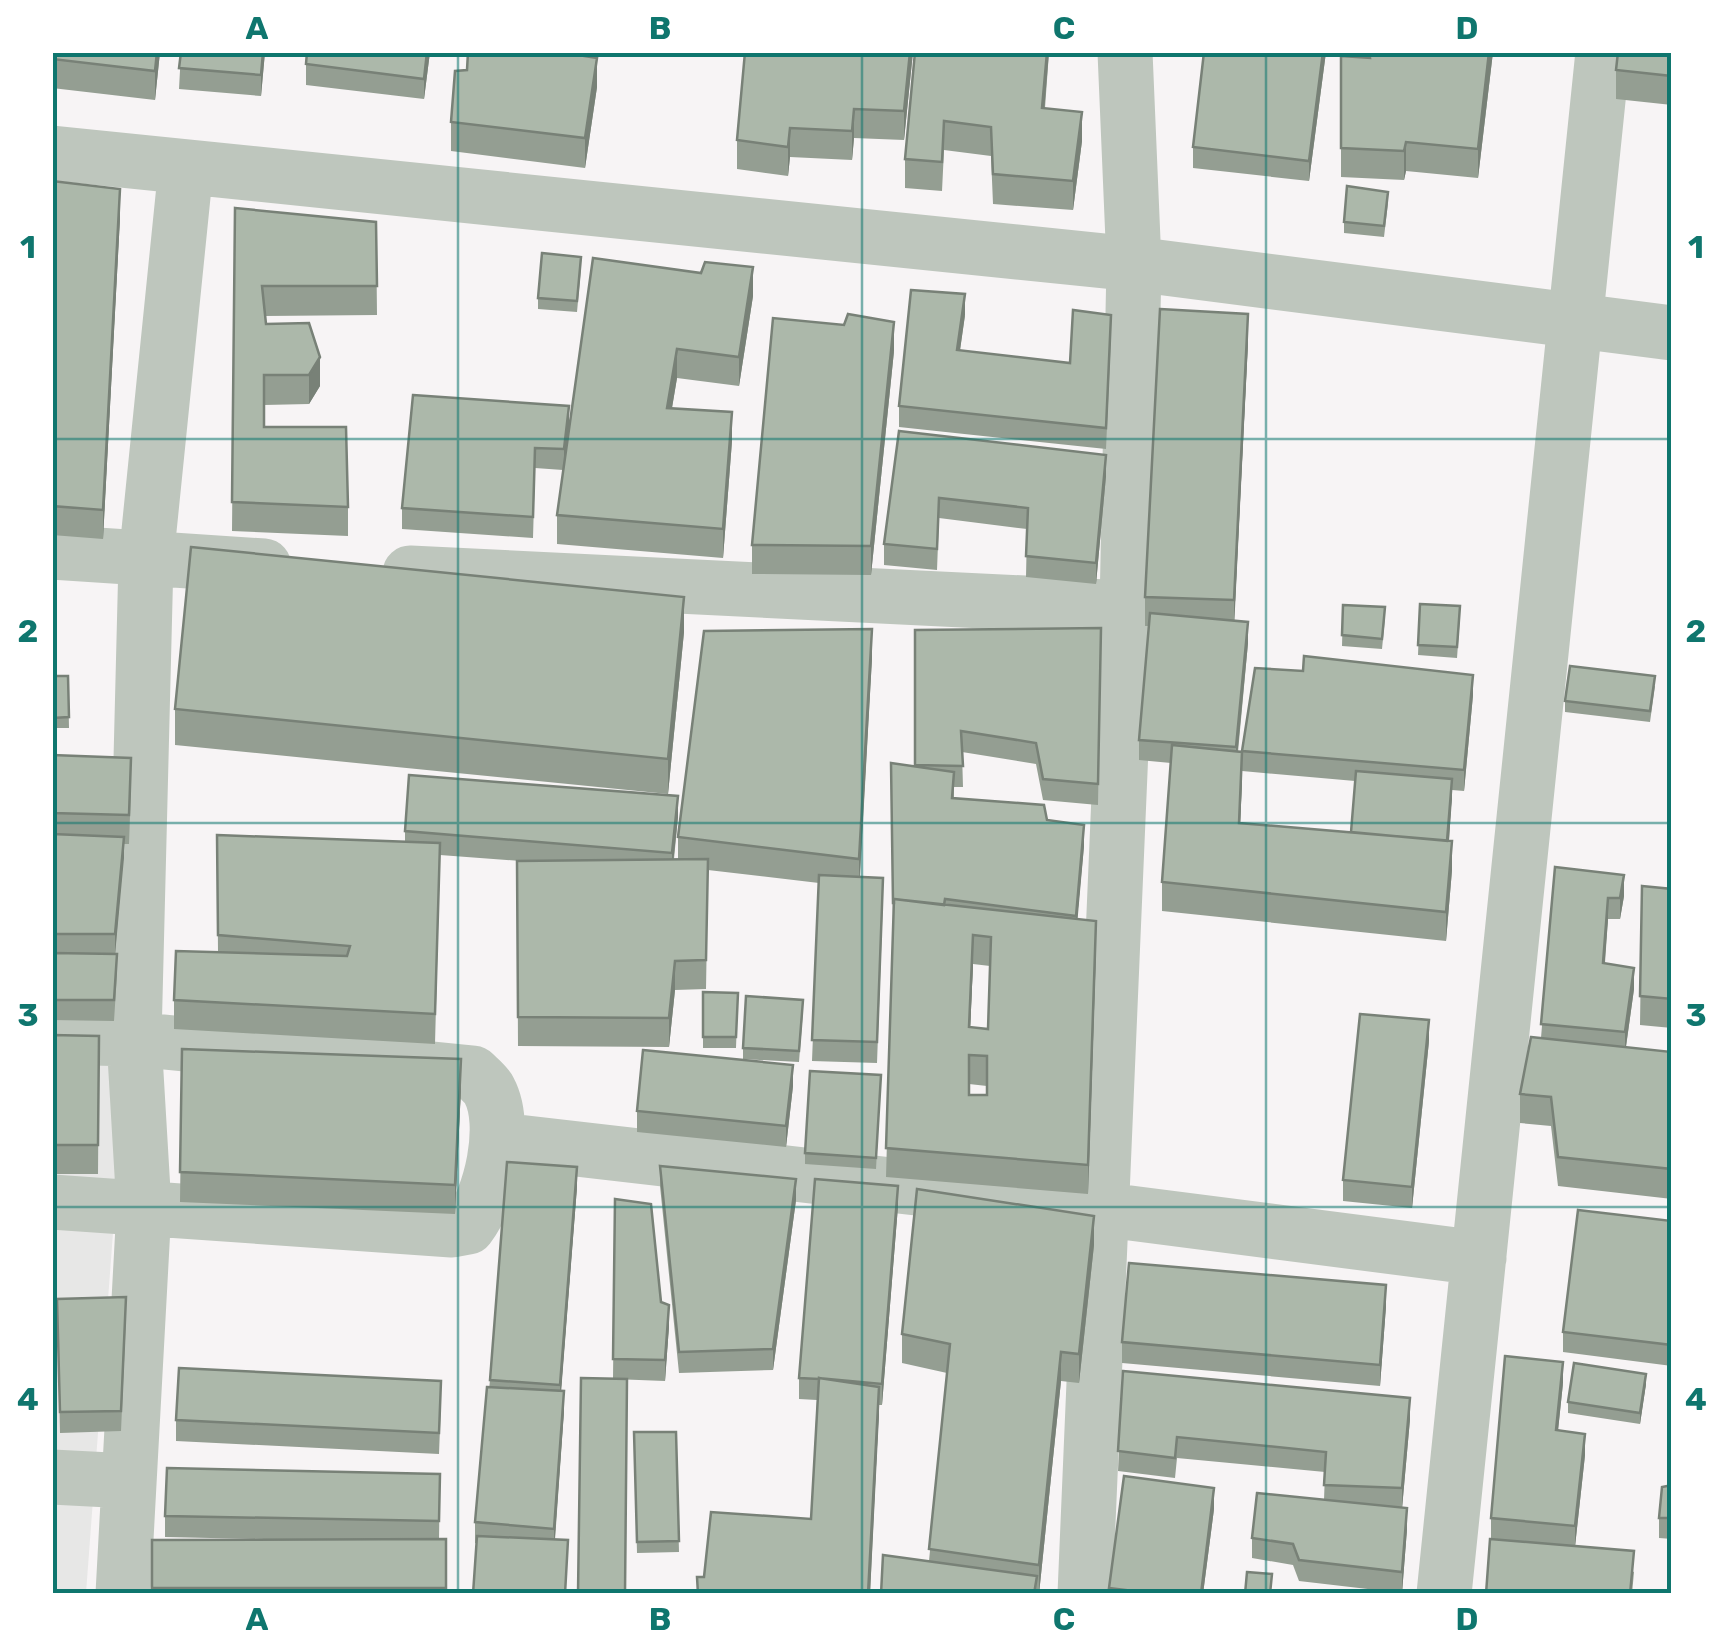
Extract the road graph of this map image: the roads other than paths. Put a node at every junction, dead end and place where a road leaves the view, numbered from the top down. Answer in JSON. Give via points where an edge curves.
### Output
{"nodes":[{"id":1,"x":1125,"y":52,"type":"edge"},
{"id":2,"x":1603,"y":52,"type":"edge"},
{"id":3,"x":52,"y":153,"type":"edge"},
{"id":4,"x":186,"y":167,"type":"junction"},
{"id":5,"x":1134,"y":264,"type":"junction"},
{"id":6,"x":1575,"y":322,"type":"junction"},
{"id":7,"x":1672,"y":333,"type":"edge"},
{"id":8,"x":52,"y":552,"type":"edge"},
{"id":9,"x":146,"y":560,"type":"junction"},
{"id":10,"x":303,"y":568,"type":"edge"},
{"id":11,"x":362,"y":571,"type":"edge"},
{"id":12,"x":1127,"y":608,"type":"junction"},
{"id":13,"x":52,"y":1037,"type":"edge"},
{"id":14,"x":134,"y":1039,"type":"junction"},
{"id":15,"x":500,"y":1140,"type":"junction"},
{"id":16,"x":52,"y":1202,"type":"edge"},
{"id":17,"x":144,"y":1208,"type":"junction"},
{"id":18,"x":1100,"y":1209,"type":"junction"},
{"id":19,"x":1479,"y":1258,"type":"junction"},
{"id":20,"x":52,"y":1476,"type":"edge"},
{"id":21,"x":129,"y":1481,"type":"junction"},
{"id":22,"x":123,"y":1594,"type":"edge"},
{"id":23,"x":1085,"y":1594,"type":"edge"},
{"id":24,"x":1444,"y":1594,"type":"edge"}],
"edges":[{"from":1,"to":5,"type":"street"},
{"from":2,"to":6,"type":"street"},
{"from":3,"to":4,"type":"street"},
{"from":4,"to":5,"type":"street"},
{"from":4,"to":9,"type":"street"},
{"from":5,"to":6,"type":"street"},
{"from":5,"to":12,"type":"street"},
{"from":6,"to":7,"type":"street"},
{"from":6,"to":19,"type":"street"},
{"from":8,"to":9,"type":"street"},
{"from":9,"to":10,"type":"street"},
{"from":9,"to":14,"type":"street"},
{"from":11,"to":12,"type":"street"},
{"from":12,"to":18,"type":"street"},
{"from":13,"to":14,"type":"street"},
{"from":14,"to":15,"type":"street","via":[[473,1073],[490,1091]]},
{"from":14,"to":17,"type":"street"},
{"from":15,"to":17,"type":"street","via":[[478,1214],[452,1230]]},
{"from":15,"to":18,"type":"street"},
{"from":16,"to":17,"type":"street"},
{"from":17,"to":21,"type":"street"},
{"from":18,"to":19,"type":"street"},
{"from":18,"to":23,"type":"street"},
{"from":19,"to":24,"type":"street"},
{"from":20,"to":21,"type":"street"},
{"from":21,"to":22,"type":"street"}]}
